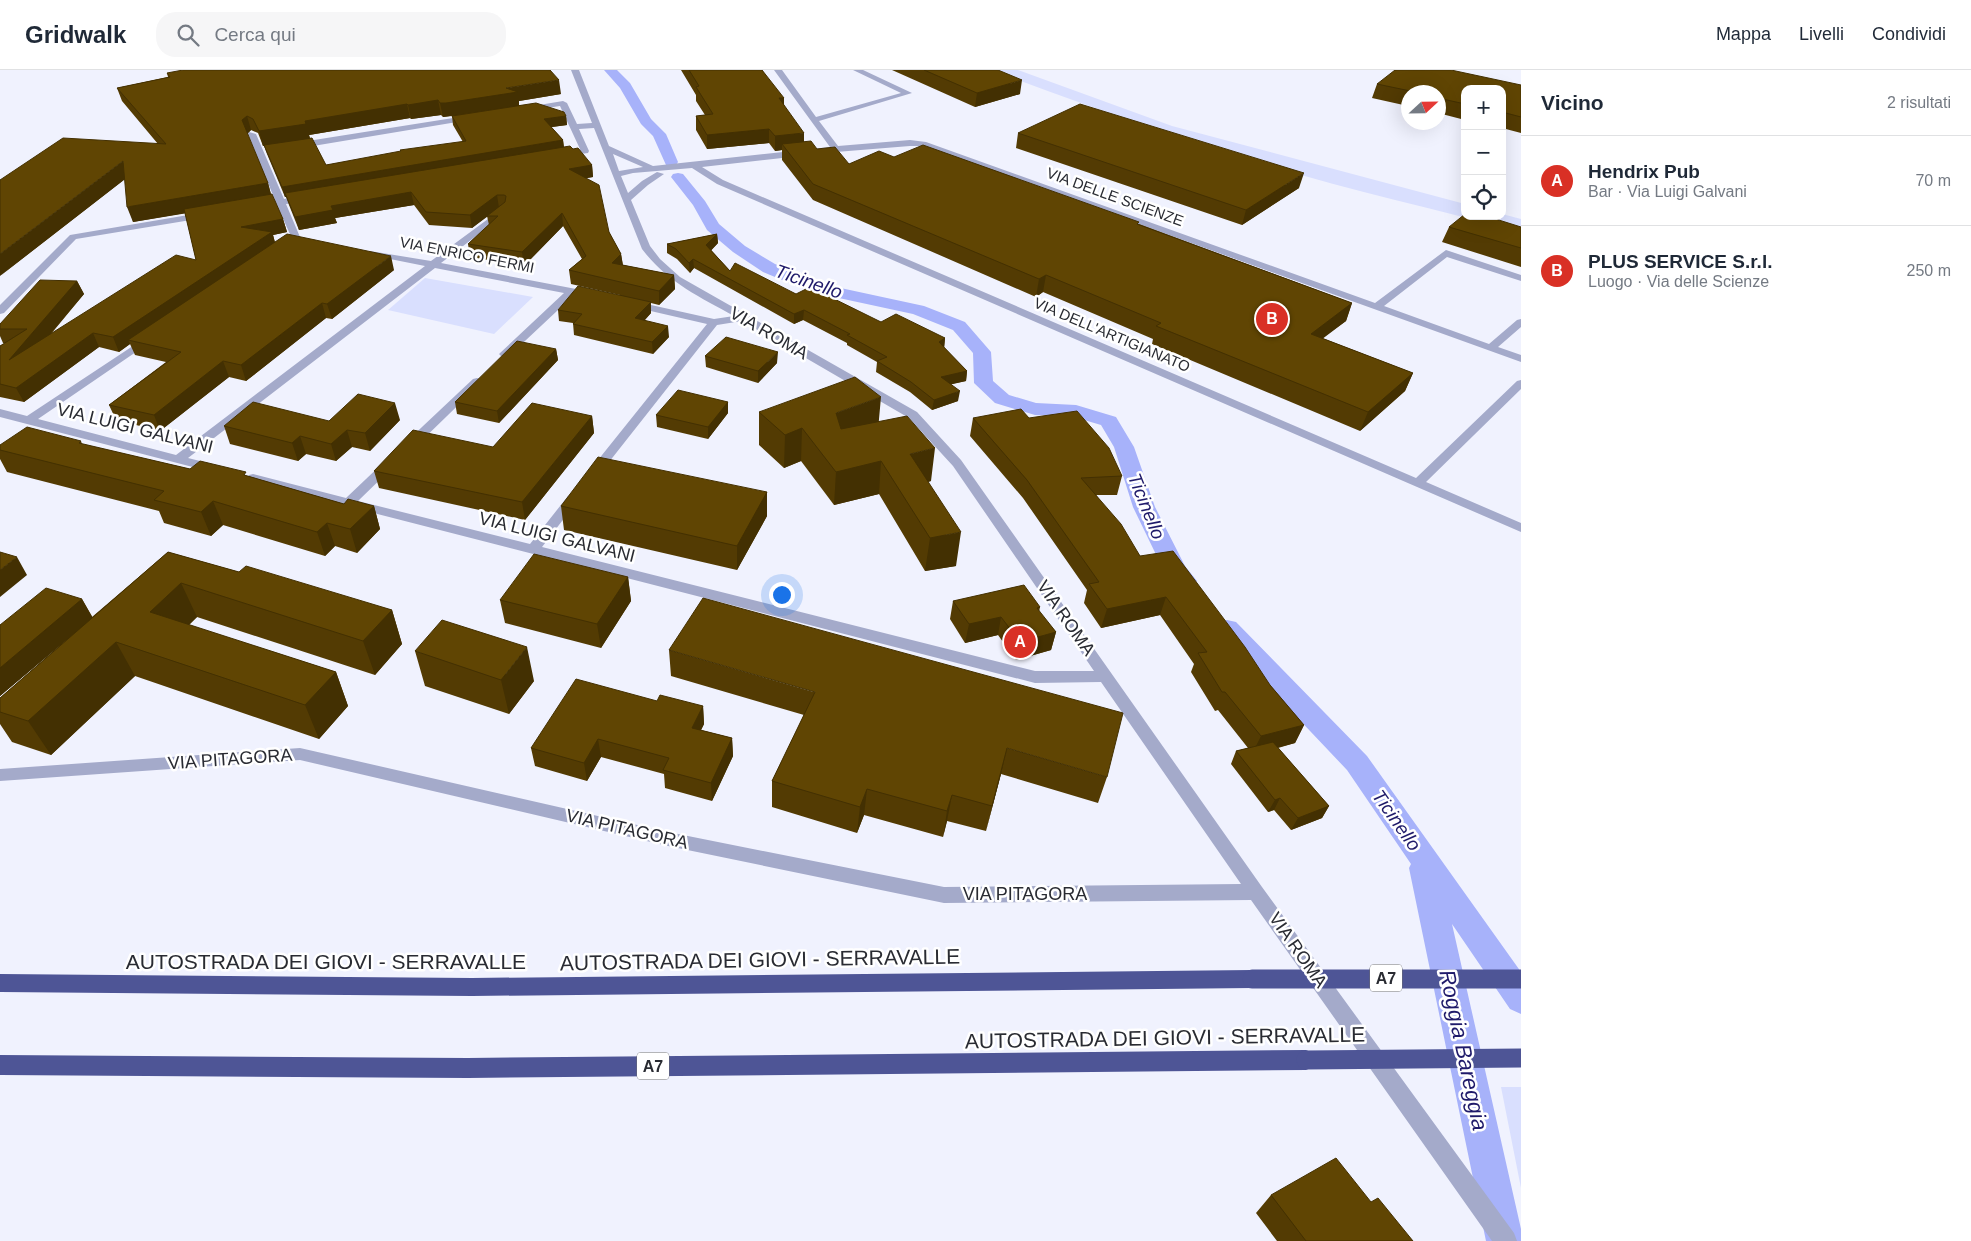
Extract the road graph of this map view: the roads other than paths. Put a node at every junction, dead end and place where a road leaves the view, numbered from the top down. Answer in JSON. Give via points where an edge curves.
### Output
{"nodes":[{"id":1,"x":575,"y":70,"type":"edge"},
{"id":2,"x":778,"y":70,"type":"edge"},
{"id":3,"x":858,"y":70,"type":"edge"},
{"id":4,"x":514,"y":111,"type":"edge"},
{"id":5,"x":485,"y":115,"type":"edge"},
{"id":6,"x":813,"y":120,"type":"junction"},
{"id":7,"x":596,"y":125,"type":"junction"},
{"id":8,"x":574,"y":127,"type":"junction"},
{"id":9,"x":252,"y":134,"type":"edge"},
{"id":10,"x":289,"y":147,"type":"edge"},
{"id":11,"x":605,"y":147,"type":"junction"},
{"id":12,"x":836,"y":149,"type":"junction"},
{"id":13,"x":556,"y":156,"type":"edge"},
{"id":14,"x":689,"y":166,"type":"junction"},
{"id":15,"x":657,"y":171,"type":"junction"},
{"id":16,"x":616,"y":175,"type":"junction"},
{"id":17,"x":320,"y":196,"type":"edge"},
{"id":18,"x":626,"y":200,"type":"junction"},
{"id":19,"x":281,"y":202,"type":"junction"},
{"id":20,"x":243,"y":208,"type":"edge"},
{"id":21,"x":502,"y":211,"type":"edge"},
{"id":22,"x":215,"y":213,"type":"edge"},
{"id":23,"x":326,"y":244,"type":"edge"},
{"id":24,"x":365,"y":252,"type":"edge"},
{"id":25,"x":433,"y":264,"type":"junction"},
{"id":26,"x":1521,"y":278,"type":"edge"},
{"id":27,"x":573,"y":290,"type":"junction"},
{"id":28,"x":601,"y":296,"type":"edge"},
{"id":29,"x":620,"y":301,"type":"edge"},
{"id":30,"x":1377,"y":307,"type":"junction"},
{"id":31,"x":0,"y":311,"type":"edge"},
{"id":32,"x":742,"y":318,"type":"junction"},
{"id":33,"x":714,"y":322,"type":"junction"},
{"id":34,"x":1521,"y":322,"type":"edge"},
{"id":35,"x":159,"y":332,"type":"edge"},
{"id":36,"x":1490,"y":348,"type":"junction"},
{"id":37,"x":1521,"y":359,"type":"edge"},
{"id":38,"x":1521,"y":383,"type":"edge"},
{"id":39,"x":0,"y":413,"type":"edge"},
{"id":40,"x":29,"y":420,"type":"junction"},
{"id":41,"x":178,"y":459,"type":"junction"},
{"id":42,"x":1417,"y":484,"type":"junction"},
{"id":43,"x":348,"y":503,"type":"junction"},
{"id":44,"x":1521,"y":528,"type":"edge"},
{"id":45,"x":533,"y":550,"type":"junction"},
{"id":46,"x":1107,"y":676,"type":"junction"},
{"id":47,"x":0,"y":775,"type":"edge"},
{"id":48,"x":1256,"y":892,"type":"junction"},
{"id":49,"x":1521,"y":979,"type":"edge"},
{"id":50,"x":0,"y":983,"type":"edge"},
{"id":51,"x":1521,"y":1058,"type":"edge"},
{"id":52,"x":0,"y":1065,"type":"edge"},
{"id":53,"x":1506,"y":1241,"type":"edge"}],
"edges":[{"from":1,"to":7,"type":"street","name":"VIA ROMA"},
{"from":2,"to":6,"type":"street"},
{"from":3,"to":6,"type":"street","via":[[908,93]]},
{"from":4,"to":8,"type":"street","via":[[563,103]]},
{"from":5,"to":10,"type":"street"},
{"from":6,"to":12,"type":"street"},
{"from":7,"to":8,"type":"street"},
{"from":7,"to":11,"type":"street","name":"VIA ROMA"},
{"from":8,"to":13,"type":"street","via":[[585,151]]},
{"from":9,"to":19,"type":"street","via":[[264,151]]},
{"from":11,"to":15,"type":"street"},
{"from":11,"to":16,"type":"street","name":"VIA ROMA"},
{"from":12,"to":14,"type":"street","name":"VIA DELLE SCIENZE"},
{"from":12,"to":30,"type":"street","name":"VIA DELLE SCIENZE","via":[[910,143],[932,147]]},
{"from":14,"to":15,"type":"street","name":"VIA DELLE SCIENZE"},
{"from":14,"to":42,"type":"street","name":"VIA DELL'ARTIGIANATO"},
{"from":15,"to":16,"type":"street","name":"VIA DELLE SCIENZE","via":[[637,177]]},
{"from":15,"to":18,"type":"street","name":"VIA DELLE SCIENZE"},
{"from":16,"to":18,"type":"street","name":"VIA ROMA"},
{"from":17,"to":19,"type":"street"},
{"from":18,"to":32,"type":"street","name":"VIA ROMA","via":[[645,247],[656,261],[676,279]]},
{"from":19,"to":20,"type":"street"},
{"from":19,"to":23,"type":"street","via":[[292,242]]},
{"from":21,"to":25,"type":"street"},
{"from":22,"to":31,"type":"street","via":[[73,237]]},
{"from":24,"to":25,"type":"street","name":"VIA ENRICO FERMI"},
{"from":25,"to":27,"type":"street","name":"VIA ENRICO FERMI"},
{"from":25,"to":41,"type":"street"},
{"from":26,"to":30,"type":"street","via":[[1446,253]]},
{"from":27,"to":28,"type":"street","name":"VIA ENRICO FERMI"},
{"from":27,"to":43,"type":"street"},
{"from":29,"to":33,"type":"street"},
{"from":30,"to":36,"type":"street","name":"VIA DELLE SCIENZE"},
{"from":32,"to":33,"type":"street"},
{"from":32,"to":46,"type":"street","name":"VIA ROMA","via":[[913,415],[957,463]]},
{"from":33,"to":45,"type":"street"},
{"from":34,"to":36,"type":"street"},
{"from":35,"to":40,"type":"street"},
{"from":36,"to":37,"type":"street","name":"VIA DELLE SCIENZE"},
{"from":38,"to":42,"type":"street"},
{"from":39,"to":40,"type":"street","name":"VIA LUIGI GALVANI"},
{"from":40,"to":41,"type":"street","name":"VIA LUIGI GALVANI"},
{"from":41,"to":43,"type":"street","name":"VIA LUIGI GALVANI"},
{"from":42,"to":44,"type":"street","name":"VIA DELL'ARTIGIANATO"},
{"from":43,"to":45,"type":"street","name":"VIA LUIGI GALVANI"},
{"from":45,"to":46,"type":"street","name":"VIA LUIGI GALVANI","via":[[1035,677]]},
{"from":46,"to":48,"type":"street","name":"VIA ROMA"},
{"from":47,"to":48,"type":"street","name":"VIA PITAGORA","via":[[300,754],[668,839],[944,895]]},
{"from":48,"to":53,"type":"street","name":"VIA ROMA"},
{"from":49,"to":50,"type":"highway","name":"AUTOSTRADA DEI GIOVI - SERRAVALLE","number":"A7","bridge":true,"via":[[472,987]]},
{"from":51,"to":52,"type":"highway","name":"AUTOSTRADA DEI GIOVI - SERRAVALLE","number":"A7","bridge":true,"via":[[468,1068]]}]}
